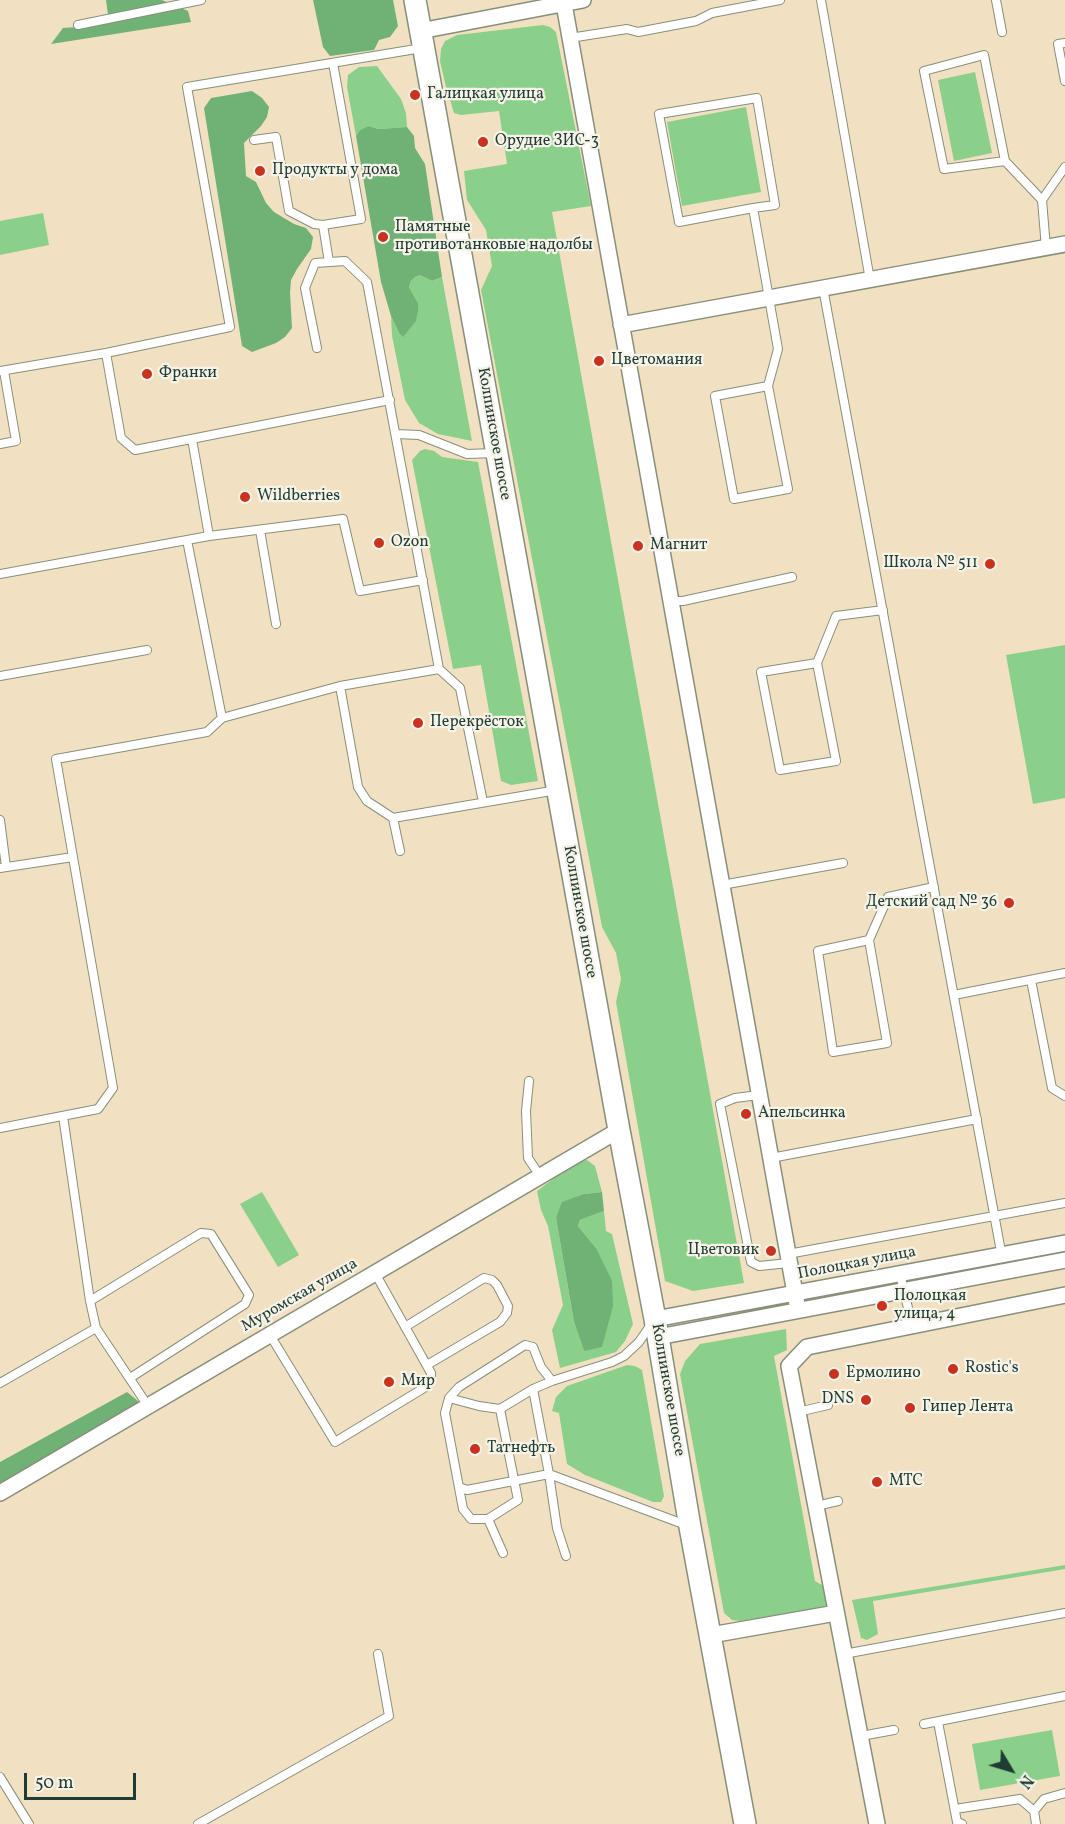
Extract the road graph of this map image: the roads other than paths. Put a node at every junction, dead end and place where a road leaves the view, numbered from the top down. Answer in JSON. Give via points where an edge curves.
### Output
{"nodes":[{"id":1,"x":201,"y":0,"type":"edge"},
{"id":2,"x":415,"y":0,"type":"edge"},
{"id":3,"x":583,"y":0,"type":"edge"},
{"id":4,"x":780,"y":0,"type":"edge"},
{"id":5,"x":821,"y":0,"type":"edge"},
{"id":6,"x":996,"y":0,"type":"edge"},
{"id":7,"x":170,"y":3,"type":"edge"},
{"id":8,"x":564,"y":4,"type":"junction"},
{"id":9,"x":78,"y":25,"type":"dead end"},
{"id":10,"x":1002,"y":32,"type":"dead end"},
{"id":11,"x":570,"y":38,"type":"junction"},
{"id":12,"x":422,"y":39,"type":"junction"},
{"id":13,"x":1065,"y":43,"type":"edge"},
{"id":14,"x":333,"y":63,"type":"junction"},
{"id":15,"x":1065,"y":81,"type":"edge"},
{"id":16,"x":254,"y":140,"type":"dead end"},
{"id":17,"x":1005,"y":161,"type":"junction"},
{"id":18,"x":1065,"y":167,"type":"edge"},
{"id":19,"x":1042,"y":200,"type":"junction"},
{"id":20,"x":753,"y":208,"type":"junction"},
{"id":21,"x":323,"y":225,"type":"junction"},
{"id":22,"x":1065,"y":244,"type":"edge"},
{"id":23,"x":1046,"y":248,"type":"junction"},
{"id":24,"x":329,"y":262,"type":"junction"},
{"id":25,"x":870,"y":280,"type":"junction"},
{"id":26,"x":823,"y":288,"type":"junction"},
{"id":27,"x":769,"y":298,"type":"junction"},
{"id":28,"x":621,"y":325,"type":"junction"},
{"id":29,"x":317,"y":348,"type":"dead end"},
{"id":30,"x":106,"y":353,"type":"junction"},
{"id":31,"x":2,"y":371,"type":"edge"},
{"id":32,"x":768,"y":386,"type":"junction"},
{"id":33,"x":390,"y":400,"type":"junction"},
{"id":34,"x":396,"y":434,"type":"junction"},
{"id":35,"x":192,"y":439,"type":"junction"},
{"id":36,"x":0,"y":444,"type":"edge"},
{"id":37,"x":497,"y":453,"type":"junction"},
{"id":38,"x":260,"y":530,"type":"junction"},
{"id":39,"x":209,"y":536,"type":"junction"},
{"id":40,"x":188,"y":540,"type":"junction"},
{"id":41,"x":0,"y":574,"type":"edge"},
{"id":42,"x":792,"y":577,"type":"dead end"},
{"id":43,"x":423,"y":580,"type":"junction"},
{"id":44,"x":671,"y":602,"type":"junction"},
{"id":45,"x":882,"y":610,"type":"junction"},
{"id":46,"x":276,"y":624,"type":"dead end"},
{"id":47,"x":147,"y":650,"type":"dead end"},
{"id":48,"x":817,"y":663,"type":"junction"},
{"id":49,"x":439,"y":669,"type":"junction"},
{"id":50,"x":0,"y":676,"type":"edge"},
{"id":51,"x":340,"y":686,"type":"junction"},
{"id":52,"x":222,"y":718,"type":"junction"},
{"id":53,"x":557,"y":789,"type":"junction"},
{"id":54,"x":483,"y":802,"type":"junction"},
{"id":55,"x":393,"y":818,"type":"junction"},
{"id":56,"x":0,"y":820,"type":"edge"},
{"id":57,"x":400,"y":851,"type":"dead end"},
{"id":58,"x":73,"y":857,"type":"junction"},
{"id":59,"x":843,"y":863,"type":"dead end"},
{"id":60,"x":3,"y":867,"type":"edge"},
{"id":61,"x":722,"y":885,"type":"junction"},
{"id":62,"x":934,"y":887,"type":"junction"},
{"id":63,"x":869,"y":940,"type":"junction"},
{"id":64,"x":1065,"y":973,"type":"edge"},
{"id":65,"x":1031,"y":980,"type":"junction"},
{"id":66,"x":954,"y":994,"type":"junction"},
{"id":67,"x":529,"y":1081,"type":"dead end"},
{"id":68,"x":759,"y":1095,"type":"junction"},
{"id":69,"x":1065,"y":1096,"type":"edge"},
{"id":70,"x":63,"y":1116,"type":"junction"},
{"id":71,"x":977,"y":1119,"type":"junction"},
{"id":72,"x":0,"y":1128,"type":"edge"},
{"id":73,"x":619,"y":1130,"type":"junction"},
{"id":74,"x":771,"y":1158,"type":"junction"},
{"id":75,"x":540,"y":1176,"type":"junction"},
{"id":76,"x":1065,"y":1203,"type":"edge"},
{"id":77,"x":994,"y":1215,"type":"junction"},
{"id":78,"x":1065,"y":1243,"type":"edge"},
{"id":79,"x":1002,"y":1255,"type":"junction"},
{"id":80,"x":788,"y":1258,"type":"junction"},
{"id":81,"x":1065,"y":1260,"type":"edge"},
{"id":82,"x":1005,"y":1271,"type":"junction"},
{"id":83,"x":375,"y":1273,"type":"junction"},
{"id":84,"x":900,"y":1274,"type":"junction"},
{"id":85,"x":903,"y":1290,"type":"junction"},
{"id":86,"x":795,"y":1293,"type":"junction"},
{"id":87,"x":1065,"y":1295,"type":"edge"},
{"id":88,"x":90,"y":1301,"type":"junction"},
{"id":89,"x":798,"y":1310,"type":"junction"},
{"id":90,"x":912,"y":1325,"type":"junction"},
{"id":91,"x":405,"y":1327,"type":"junction"},
{"id":92,"x":96,"y":1328,"type":"junction"},
{"id":93,"x":656,"y":1328,"type":"junction"},
{"id":94,"x":270,"y":1335,"type":"junction"},
{"id":95,"x":427,"y":1365,"type":"junction"},
{"id":96,"x":130,"y":1378,"type":"junction"},
{"id":97,"x":552,"y":1381,"type":"junction"},
{"id":98,"x":0,"y":1383,"type":"edge"},
{"id":99,"x":533,"y":1389,"type":"junction"},
{"id":100,"x":449,"y":1398,"type":"junction"},
{"id":101,"x":828,"y":1405,"type":"dead end"},
{"id":102,"x":148,"y":1406,"type":"junction"},
{"id":103,"x":500,"y":1409,"type":"junction"},
{"id":104,"x":798,"y":1412,"type":"junction"},
{"id":105,"x":549,"y":1474,"type":"junction"},
{"id":106,"x":514,"y":1482,"type":"junction"},
{"id":107,"x":459,"y":1487,"type":"junction"},
{"id":108,"x":0,"y":1493,"type":"edge"},
{"id":109,"x":838,"y":1501,"type":"dead end"},
{"id":110,"x":816,"y":1506,"type":"junction"},
{"id":111,"x":488,"y":1519,"type":"junction"},
{"id":112,"x":690,"y":1527,"type":"junction"},
{"id":113,"x":503,"y":1553,"type":"dead end"},
{"id":114,"x":566,"y":1556,"type":"dead end"},
{"id":115,"x":836,"y":1613,"type":"junction"},
{"id":116,"x":1065,"y":1613,"type":"edge"},
{"id":117,"x":711,"y":1635,"type":"junction"},
{"id":118,"x":378,"y":1654,"type":"dead end"},
{"id":119,"x":844,"y":1654,"type":"junction"},
{"id":120,"x":1065,"y":1696,"type":"edge"},
{"id":121,"x":938,"y":1722,"type":"junction"},
{"id":122,"x":924,"y":1724,"type":"dead end"},
{"id":123,"x":894,"y":1730,"type":"dead end"},
{"id":124,"x":861,"y":1736,"type":"junction"},
{"id":125,"x":0,"y":1777,"type":"edge"},
{"id":126,"x":1065,"y":1793,"type":"edge"},
{"id":127,"x":955,"y":1809,"type":"junction"},
{"id":128,"x":1034,"y":1811,"type":"junction"},
{"id":129,"x":29,"y":1824,"type":"edge"},
{"id":130,"x":198,"y":1824,"type":"edge"},
{"id":131,"x":745,"y":1824,"type":"edge"},
{"id":132,"x":877,"y":1824,"type":"edge"},
{"id":133,"x":962,"y":1824,"type":"edge"},
{"id":134,"x":1036,"y":1824,"type":"edge"}],
"edges":[{"from":1,"to":7,"type":"lane"},
{"from":2,"to":12,"type":"main road","name":"Колпинское шоссе"},
{"from":3,"to":8,"type":"street"},
{"from":4,"to":11,"type":"lane","via":[[638,32],[627,29]]},
{"from":5,"to":25,"type":"lane"},
{"from":6,"to":10,"type":"lane"},
{"from":7,"to":9,"type":"lane"},
{"from":8,"to":11,"type":"street"},
{"from":8,"to":12,"type":"street"},
{"from":11,"to":28,"type":"street"},
{"from":12,"to":14,"type":"lane"},
{"from":12,"to":37,"type":"main road","name":"Колпинское шоссе"},
{"from":13,"to":15,"type":"lane","via":[[1058,44]]},
{"from":14,"to":21,"type":"lane","via":[[361,219]]},
{"from":14,"to":30,"type":"lane","via":[[187,87],[230,327]]},
{"from":16,"to":21,"type":"lane","via":[[276,137],[290,211]]},
{"from":17,"to":17,"type":"lane","via":[[984,55],[924,71],[944,169]]},
{"from":17,"to":19,"type":"lane"},
{"from":18,"to":19,"type":"lane"},
{"from":19,"to":23,"type":"lane"},
{"from":20,"to":20,"type":"lane","via":[[679,222],[659,114],[757,98],[775,205]]},
{"from":20,"to":27,"type":"lane"},
{"from":21,"to":24,"type":"lane"},
{"from":22,"to":23,"type":"street"},
{"from":23,"to":25,"type":"street"},
{"from":24,"to":29,"type":"lane","via":[[315,263],[305,288]]},
{"from":24,"to":33,"type":"lane","via":[[345,261],[367,282]]},
{"from":25,"to":26,"type":"street"},
{"from":26,"to":27,"type":"street"},
{"from":26,"to":45,"type":"lane"},
{"from":27,"to":28,"type":"street"},
{"from":27,"to":32,"type":"lane","via":[[778,349]]},
{"from":28,"to":44,"type":"street"},
{"from":30,"to":31,"type":"lane"},
{"from":30,"to":35,"type":"lane","via":[[121,438],[135,450]]},
{"from":31,"to":36,"type":"lane","via":[[16,441]]},
{"from":32,"to":32,"type":"lane","via":[[715,396],[734,499],[788,489]]},
{"from":33,"to":34,"type":"lane"},
{"from":33,"to":35,"type":"lane"},
{"from":34,"to":37,"type":"lane","via":[[419,435],[467,454]]},
{"from":34,"to":43,"type":"lane"},
{"from":35,"to":39,"type":"lane"},
{"from":37,"to":53,"type":"main road","name":"Колпинское шоссе"},
{"from":38,"to":39,"type":"lane"},
{"from":38,"to":43,"type":"lane","via":[[343,519],[360,591]]},
{"from":38,"to":46,"type":"lane"},
{"from":39,"to":40,"type":"lane"},
{"from":40,"to":41,"type":"lane"},
{"from":40,"to":52,"type":"lane"},
{"from":42,"to":44,"type":"lane"},
{"from":43,"to":49,"type":"lane"},
{"from":44,"to":61,"type":"street"},
{"from":45,"to":48,"type":"lane","via":[[836,616]]},
{"from":45,"to":62,"type":"lane"},
{"from":47,"to":50,"type":"lane"},
{"from":48,"to":48,"type":"lane","via":[[761,672],[780,770],[836,761]]},
{"from":49,"to":51,"type":"lane"},
{"from":49,"to":54,"type":"lane","via":[[460,688]]},
{"from":51,"to":52,"type":"lane"},
{"from":51,"to":55,"type":"lane","via":[[358,788],[367,801]]},
{"from":52,"to":58,"type":"lane","via":[[207,732],[56,759]]},
{"from":53,"to":54,"type":"lane"},
{"from":53,"to":73,"type":"main road","name":"Колпинское шоссе"},
{"from":54,"to":55,"type":"lane"},
{"from":55,"to":57,"type":"lane"},
{"from":56,"to":60,"type":"lane"},
{"from":58,"to":60,"type":"lane"},
{"from":58,"to":70,"type":"lane","via":[[113,1088],[98,1109]]},
{"from":59,"to":61,"type":"lane"},
{"from":61,"to":68,"type":"street"},
{"from":62,"to":63,"type":"lane","via":[[888,897]]},
{"from":62,"to":66,"type":"lane"},
{"from":63,"to":63,"type":"lane","via":[[887,1043],[833,1052],[818,951]]},
{"from":64,"to":65,"type":"lane"},
{"from":65,"to":66,"type":"lane"},
{"from":65,"to":69,"type":"lane","via":[[1052,1088]]},
{"from":66,"to":71,"type":"lane"},
{"from":67,"to":75,"type":"lane","via":[[528,1158]]},
{"from":68,"to":74,"type":"street"},
{"from":68,"to":80,"type":"lane","via":[[720,1104],[751,1262],[759,1266]]},
{"from":70,"to":72,"type":"lane"},
{"from":70,"to":88,"type":"lane"},
{"from":71,"to":74,"type":"lane"},
{"from":71,"to":77,"type":"lane"},
{"from":73,"to":75,"type":"street","name":"Муромская улица"},
{"from":73,"to":93,"type":"main road","name":"Колпинское шоссе"},
{"from":74,"to":80,"type":"street"},
{"from":75,"to":83,"type":"street","name":"Муромская улица"},
{"from":76,"to":77,"type":"lane"},
{"from":77,"to":79,"type":"lane"},
{"from":77,"to":80,"type":"lane"},
{"from":78,"to":79,"type":"street","name":"Полоцкая улица"},
{"from":79,"to":82,"type":"lane"},
{"from":79,"to":84,"type":"street","name":"Полоцкая улица"},
{"from":80,"to":86,"type":"street"},
{"from":81,"to":82,"type":"street","name":"Полоцкая улица"},
{"from":82,"to":85,"type":"street","name":"Полоцкая улица"},
{"from":83,"to":91,"type":"lane"},
{"from":83,"to":94,"type":"street","name":"Муромская улица"},
{"from":84,"to":85,"type":"lane"},
{"from":84,"to":86,"type":"street","name":"Полоцкая улица"},
{"from":85,"to":89,"type":"street","name":"Полоцкая улица"},
{"from":85,"to":90,"type":"lane"},
{"from":86,"to":89,"type":"street"},
{"from":86,"to":93,"type":"street","name":"Полоцкая улица"},
{"from":87,"to":90,"type":"street"},
{"from":88,"to":92,"type":"lane"},
{"from":88,"to":96,"type":"lane","via":[[201,1233],[211,1234],[249,1295],[245,1304]]},
{"from":89,"to":93,"type":"street","name":"Полоцкая улица"},
{"from":90,"to":104,"type":"street","via":[[807,1347],[789,1366]]},
{"from":91,"to":95,"type":"lane"},
{"from":91,"to":95,"type":"lane","via":[[484,1278],[497,1285],[508,1306],[500,1322]]},
{"from":92,"to":96,"type":"lane"},
{"from":92,"to":98,"type":"lane"},
{"from":93,"to":97,"type":"lane","via":[[624,1356]]},
{"from":93,"to":112,"type":"main road","name":"Колпинское шоссе"},
{"from":94,"to":95,"type":"lane","via":[[335,1442],[427,1386],[431,1373]]},
{"from":94,"to":102,"type":"street","name":"Муромская улица"},
{"from":96,"to":102,"type":"lane"},
{"from":97,"to":99,"type":"lane"},
{"from":97,"to":100,"type":"lane","via":[[533,1347],[525,1345],[459,1387]]},
{"from":99,"to":103,"type":"lane"},
{"from":99,"to":105,"type":"lane"},
{"from":100,"to":103,"type":"lane"},
{"from":100,"to":107,"type":"lane","via":[[445,1413]]},
{"from":101,"to":104,"type":"lane"},
{"from":102,"to":108,"type":"street","name":"Муромская улица"},
{"from":103,"to":106,"type":"lane"},
{"from":104,"to":110,"type":"street"},
{"from":105,"to":106,"type":"lane"},
{"from":105,"to":112,"type":"lane"},
{"from":105,"to":114,"type":"lane","via":[[557,1528]]},
{"from":106,"to":107,"type":"lane","via":[[467,1490]]},
{"from":106,"to":111,"type":"lane","via":[[518,1500]]},
{"from":107,"to":111,"type":"lane","via":[[463,1509],[471,1519]]},
{"from":109,"to":110,"type":"lane"},
{"from":110,"to":115,"type":"street"},
{"from":111,"to":113,"type":"lane"},
{"from":112,"to":117,"type":"main road","name":"Колпинское шоссе"},
{"from":115,"to":117,"type":"street"},
{"from":115,"to":119,"type":"street"},
{"from":116,"to":119,"type":"lane"},
{"from":117,"to":131,"type":"main road","name":"Колпинское шоссе"},
{"from":118,"to":130,"type":"lane","via":[[389,1716]]},
{"from":119,"to":124,"type":"street"},
{"from":120,"to":121,"type":"lane"},
{"from":121,"to":122,"type":"lane"},
{"from":121,"to":127,"type":"lane"},
{"from":123,"to":124,"type":"lane"},
{"from":124,"to":132,"type":"street"},
{"from":125,"to":129,"type":"lane"},
{"from":126,"to":128,"type":"lane","via":[[1044,1799]]},
{"from":127,"to":128,"type":"lane","via":[[1020,1799]]},
{"from":127,"to":133,"type":"lane","via":[[957,1822]]},
{"from":128,"to":134,"type":"lane"}]}
